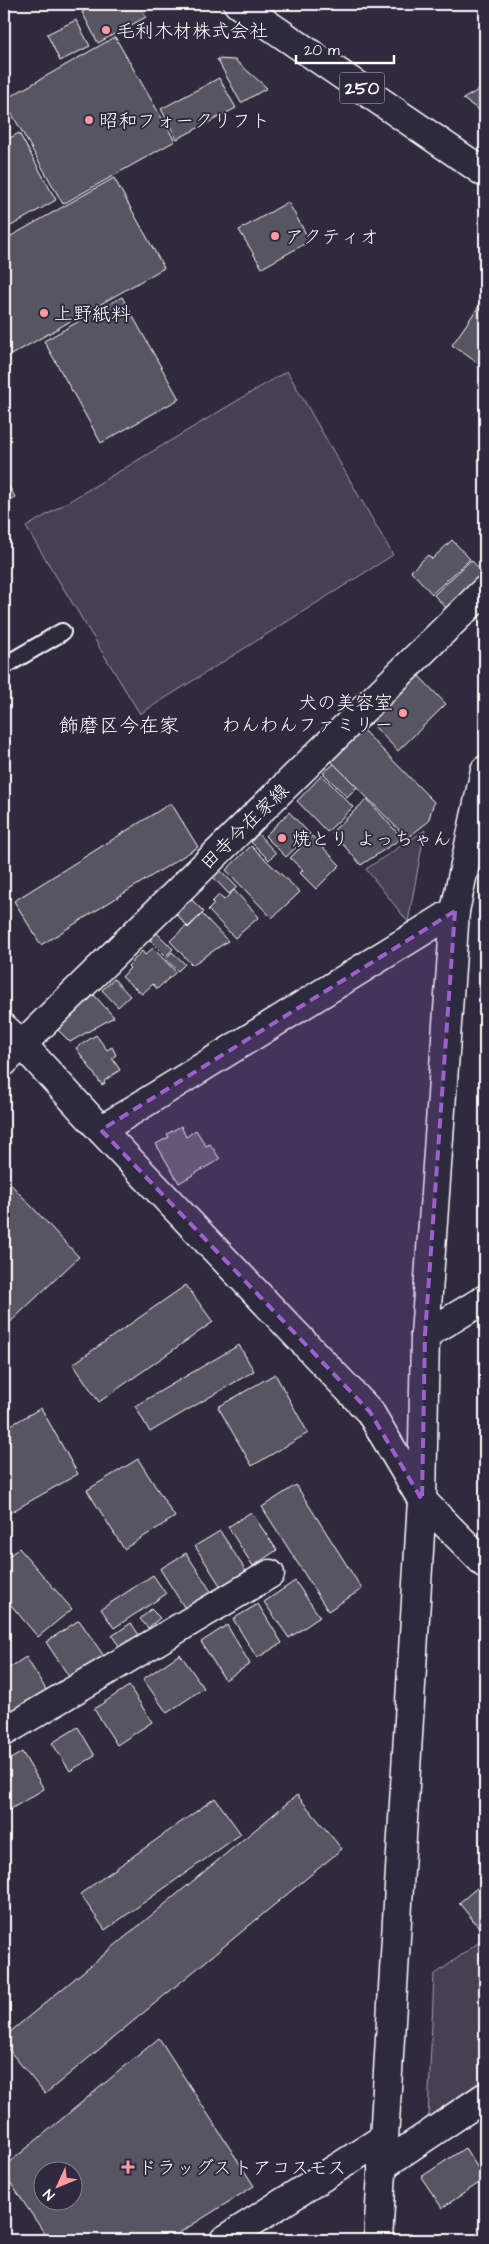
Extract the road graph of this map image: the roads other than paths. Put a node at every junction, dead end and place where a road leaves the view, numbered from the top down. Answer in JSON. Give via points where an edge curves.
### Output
{"nodes":[{"id":1,"x":238,"y":4,"type":"edge"},
{"id":2,"x":485,"y":173,"type":"edge"},
{"id":3,"x":485,"y":590,"type":"edge"},
{"id":4,"x":62,"y":632,"type":"dead end"},
{"id":5,"x":4,"y":666,"type":"edge"},
{"id":6,"x":485,"y":770,"type":"edge"},
{"id":7,"x":456,"y":911,"type":"junction"},
{"id":8,"x":10,"y":1044,"type":"edge"},
{"id":9,"x":100,"y":1130,"type":"junction"},
{"id":10,"x":485,"y":1299,"type":"edge"},
{"id":11,"x":425,"y":1335,"type":"junction"},
{"id":12,"x":422,"y":1500,"type":"junction"},
{"id":13,"x":485,"y":1564,"type":"edge"},
{"id":14,"x":270,"y":1574,"type":"dead end"},
{"id":15,"x":4,"y":1732,"type":"edge"},
{"id":16,"x":485,"y":2097,"type":"edge"},
{"id":17,"x":384,"y":2138,"type":"junction"},
{"id":18,"x":382,"y":2166,"type":"junction"},
{"id":19,"x":224,"y":2240,"type":"edge"},
{"id":20,"x":378,"y":2240,"type":"edge"}],
"edges":[{"from":1,"to":2,"type":"main road","number":"250"},
{"from":3,"to":8,"type":"main road","name":"田寺今在家線"},
{"from":4,"to":5,"type":"lane"},
{"from":6,"to":7,"type":"main road"},
{"from":7,"to":9,"type":"main road"},
{"from":7,"to":11,"type":"main road"},
{"from":8,"to":9,"type":"main road"},
{"from":9,"to":12,"type":"main road","via":[[370,1412]]},
{"from":10,"to":11,"type":"main road"},
{"from":11,"to":12,"type":"main road"},
{"from":12,"to":13,"type":"main road"},
{"from":12,"to":17,"type":"main road"},
{"from":14,"to":15,"type":"main road"},
{"from":16,"to":18,"type":"main road"},
{"from":17,"to":18,"type":"main road"},
{"from":17,"to":19,"type":"main road"},
{"from":18,"to":20,"type":"main road"}]}
